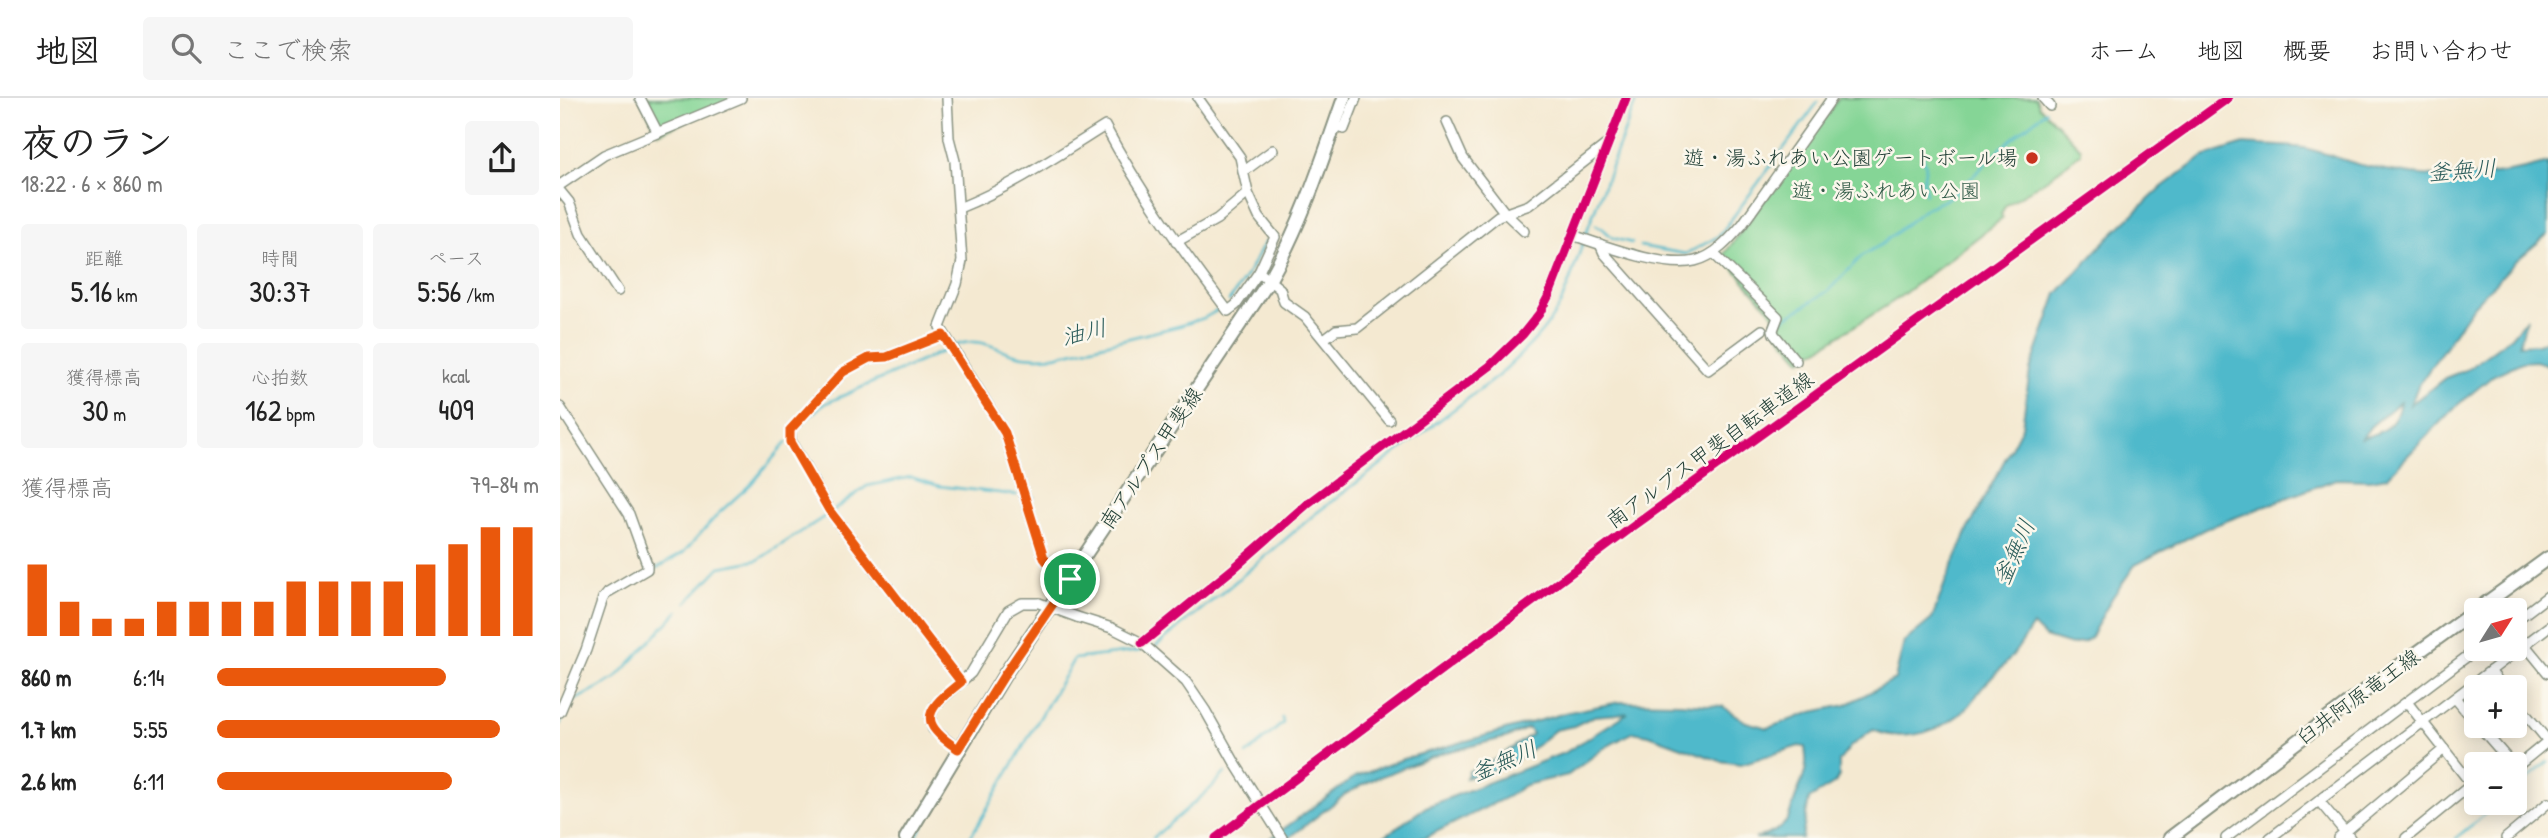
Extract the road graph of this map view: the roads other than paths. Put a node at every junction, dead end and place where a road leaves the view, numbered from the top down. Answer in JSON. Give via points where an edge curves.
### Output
{"nodes":[{"id":1,"x":640,"y":98,"type":"edge"},
{"id":2,"x":741,"y":98,"type":"edge"},
{"id":3,"x":947,"y":98,"type":"edge"},
{"id":4,"x":1198,"y":98,"type":"edge"},
{"id":5,"x":1344,"y":98,"type":"edge"},
{"id":6,"x":1356,"y":98,"type":"edge"},
{"id":7,"x":1626,"y":98,"type":"edge"},
{"id":8,"x":1832,"y":98,"type":"edge"},
{"id":9,"x":2043,"y":98,"type":"edge"},
{"id":10,"x":2050,"y":106,"type":"dead end"},
{"id":11,"x":1447,"y":122,"type":"dead end"},
{"id":12,"x":1334,"y":125,"type":"junction"},
{"id":13,"x":658,"y":133,"type":"junction"},
{"id":14,"x":1610,"y":142,"type":"junction"},
{"id":15,"x":1273,"y":150,"type":"dead end"},
{"id":16,"x":1243,"y":172,"type":"junction"},
{"id":17,"x":560,"y":185,"type":"edge"},
{"id":18,"x":560,"y":191,"type":"edge"},
{"id":19,"x":1248,"y":193,"type":"junction"},
{"id":20,"x":959,"y":208,"type":"junction"},
{"id":21,"x":1505,"y":213,"type":"junction"},
{"id":22,"x":1524,"y":231,"type":"dead end"},
{"id":23,"x":1573,"y":235,"type":"junction"},
{"id":24,"x":1176,"y":242,"type":"junction"},
{"id":25,"x":1601,"y":244,"type":"junction"},
{"id":26,"x":1713,"y":253,"type":"junction"},
{"id":27,"x":1264,"y":276,"type":"junction"},
{"id":28,"x":618,"y":291,"type":"dead end"},
{"id":29,"x":1762,"y":330,"type":"dead end"},
{"id":30,"x":943,"y":335,"type":"junction"},
{"id":31,"x":1324,"y":339,"type":"junction"},
{"id":32,"x":1796,"y":361,"type":"dead end"},
{"id":33,"x":560,"y":407,"type":"edge"},
{"id":34,"x":1389,"y":420,"type":"dead end"},
{"id":35,"x":2548,"y":558,"type":"edge"},
{"id":36,"x":1070,"y":579,"type":"junction"},
{"id":37,"x":2548,"y":596,"type":"edge"},
{"id":38,"x":2527,"y":612,"type":"edge"},
{"id":39,"x":2548,"y":627,"type":"edge"},
{"id":40,"x":1142,"y":643,"type":"junction"},
{"id":41,"x":2527,"y":643,"type":"edge"},
{"id":42,"x":2527,"y":647,"type":"edge"},
{"id":43,"x":2464,"y":659,"type":"edge"},
{"id":44,"x":2502,"y":662,"type":"edge"},
{"id":45,"x":2490,"y":671,"type":"junction"},
{"id":46,"x":2548,"y":673,"type":"edge"},
{"id":47,"x":2493,"y":675,"type":"edge"},
{"id":48,"x":961,"y":682,"type":"junction"},
{"id":49,"x":2455,"y":698,"type":"junction"},
{"id":50,"x":2407,"y":702,"type":"junction"},
{"id":51,"x":2464,"y":708,"type":"edge"},
{"id":52,"x":560,"y":712,"type":"edge"},
{"id":53,"x":2527,"y":716,"type":"edge"},
{"id":54,"x":2423,"y":723,"type":"junction"},
{"id":55,"x":2490,"y":738,"type":"edge"},
{"id":56,"x":958,"y":749,"type":"junction"},
{"id":57,"x":2444,"y":749,"type":"junction"},
{"id":58,"x":2502,"y":752,"type":"edge"},
{"id":59,"x":2527,"y":758,"type":"edge"},
{"id":60,"x":2464,"y":774,"type":"edge"},
{"id":61,"x":2464,"y":794,"type":"edge"},
{"id":62,"x":2319,"y":800,"type":"junction"},
{"id":63,"x":2548,"y":803,"type":"edge"},
{"id":64,"x":2344,"y":836,"type":"edge"},
{"id":65,"x":906,"y":838,"type":"edge"},
{"id":66,"x":1282,"y":838,"type":"edge"},
{"id":67,"x":2170,"y":838,"type":"edge"},
{"id":68,"x":2226,"y":838,"type":"edge"},
{"id":69,"x":2270,"y":838,"type":"edge"},
{"id":70,"x":2406,"y":838,"type":"edge"},
{"id":71,"x":2506,"y":838,"type":"edge"}],
"edges":[{"from":1,"to":13,"type":"street"},
{"from":2,"to":13,"type":"street"},
{"from":3,"to":20,"type":"street"},
{"from":4,"to":16,"type":"street","via":[[1240,157]]},
{"from":5,"to":12,"type":"main road","name":"南アルプス甲斐線"},
{"from":6,"to":12,"type":"street","via":[[1344,129]]},
{"from":7,"to":14,"type":"street"},
{"from":8,"to":26,"type":"street","via":[[1742,225]]},
{"from":9,"to":10,"type":"street"},
{"from":11,"to":21,"type":"street","via":[[1463,159]]},
{"from":12,"to":27,"type":"main road","name":"南アルプス甲斐線","via":[[1311,197],[1283,257]]},
{"from":13,"to":17,"type":"street","via":[[604,155]]},
{"from":14,"to":21,"type":"street","via":[[1529,205]]},
{"from":14,"to":23,"type":"street"},
{"from":15,"to":16,"type":"street"},
{"from":16,"to":19,"type":"street"},
{"from":18,"to":28,"type":"street"},
{"from":19,"to":24,"type":"street","via":[[1217,219]]},
{"from":19,"to":27,"type":"street","via":[[1275,237]]},
{"from":20,"to":24,"type":"street","via":[[1034,170],[1104,126]]},
{"from":20,"to":30,"type":"street","via":[[962,261],[940,327]]},
{"from":21,"to":22,"type":"street"},
{"from":21,"to":31,"type":"street","via":[[1357,328],[1336,330]]},
{"from":23,"to":25,"type":"street"},
{"from":23,"to":40,"type":"street","via":[[1539,314],[1490,366],[1307,504]]},
{"from":24,"to":27,"type":"street","via":[[1228,311]]},
{"from":25,"to":26,"type":"street","via":[[1682,263]]},
{"from":25,"to":29,"type":"street","via":[[1604,253],[1708,370]]},
{"from":26,"to":32,"type":"street","via":[[1778,317],[1774,334]]},
{"from":27,"to":31,"type":"street"},
{"from":27,"to":36,"type":"main road","name":"南アルプス甲斐線"},
{"from":30,"to":36,"type":"street","via":[[1005,433],[1044,558]]},
{"from":30,"to":48,"type":"street","via":[[887,357],[869,358],[843,372],[790,430],[790,442],[829,510]]},
{"from":31,"to":34,"type":"street"},
{"from":33,"to":52,"type":"street","via":[[629,514],[647,564],[647,569],[603,598]]},
{"from":35,"to":67,"type":"main road","name":"臼井阿原竜王線"},
{"from":36,"to":56,"type":"main road","name":"南アルプス甲斐線"},
{"from":37,"to":38,"type":"street"},
{"from":39,"to":41,"type":"street"},
{"from":40,"to":48,"type":"street","bridge":true,"via":[[1039,603],[1022,603],[1007,611]]},
{"from":40,"to":66,"type":"street","via":[[1196,695]]},
{"from":42,"to":46,"type":"street"},
{"from":43,"to":50,"type":"street"},
{"from":44,"to":45,"type":"street"},
{"from":45,"to":47,"type":"street"},
{"from":45,"to":49,"type":"street"},
{"from":48,"to":56,"type":"street","via":[[939,700],[930,717],[937,734]]},
{"from":49,"to":51,"type":"street"},
{"from":49,"to":54,"type":"street"},
{"from":50,"to":54,"type":"street"},
{"from":50,"to":68,"type":"street"},
{"from":53,"to":59,"type":"street","via":[[2548,741]]},
{"from":54,"to":57,"type":"street"},
{"from":54,"to":62,"type":"street"},
{"from":55,"to":58,"type":"street"},
{"from":56,"to":65,"type":"main road","name":"南アルプス甲斐線"},
{"from":57,"to":60,"type":"street"},
{"from":57,"to":64,"type":"street"},
{"from":61,"to":70,"type":"street"},
{"from":62,"to":64,"type":"street"},
{"from":62,"to":69,"type":"street"},
{"from":63,"to":71,"type":"street"}]}
